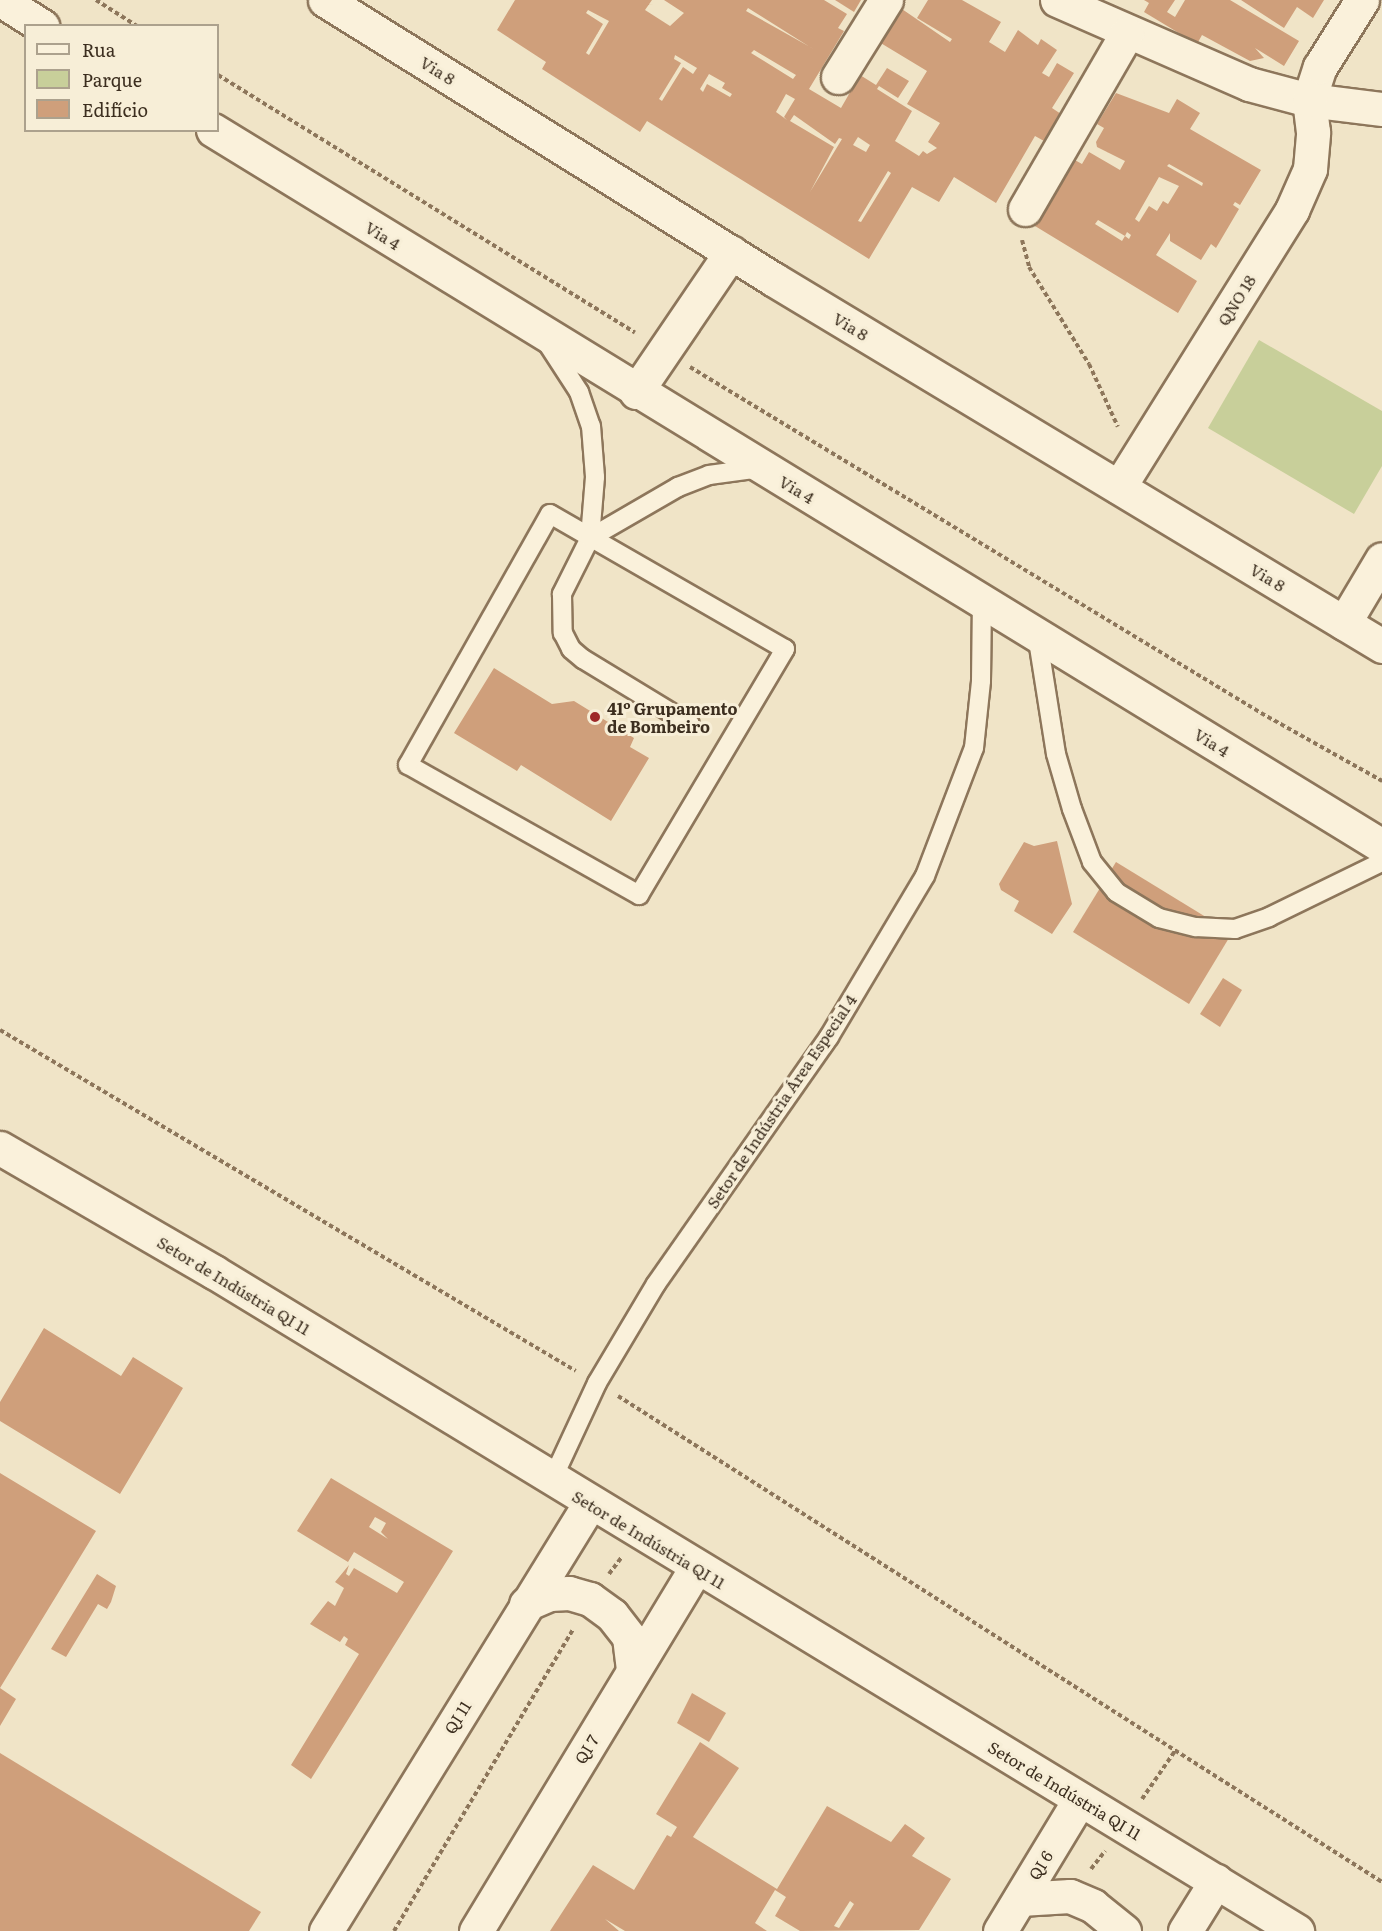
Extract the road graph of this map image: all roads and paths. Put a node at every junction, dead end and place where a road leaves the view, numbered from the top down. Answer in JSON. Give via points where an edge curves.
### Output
{"nodes":[{"id":1,"x":1,"y":0,"type":"edge"},
{"id":2,"x":96,"y":0,"type":"edge"},
{"id":3,"x":325,"y":0,"type":"edge"},
{"id":4,"x":886,"y":0,"type":"edge"},
{"id":5,"x":1057,"y":0,"type":"edge"},
{"id":6,"x":1362,"y":0,"type":"edge"},
{"id":7,"x":39,"y":24,"type":"edge"},
{"id":8,"x":134,"y":24,"type":"edge"},
{"id":9,"x":1127,"y":33,"type":"junction"},
{"id":10,"x":219,"y":76,"type":"edge"},
{"id":11,"x":838,"y":77,"type":"dead end"},
{"id":12,"x":1309,"y":100,"type":"junction"},
{"id":13,"x":1382,"y":109,"type":"edge"},
{"id":14,"x":216,"y":132,"type":"edge"},
{"id":15,"x":1025,"y":209,"type":"joint"},
{"id":16,"x":731,"y":252,"type":"junction"},
{"id":17,"x":539,"y":330,"type":"junction"},
{"id":18,"x":662,"y":350,"type":"junction"},
{"id":19,"x":636,"y":392,"type":"junction"},
{"id":20,"x":762,"y":468,"type":"junction"},
{"id":21,"x":1126,"y":475,"type":"junction"},
{"id":22,"x":590,"y":538,"type":"junction"},
{"id":23,"x":1382,"y":559,"type":"edge"},
{"id":24,"x":982,"y":601,"type":"junction"},
{"id":25,"x":1344,"y":623,"type":"junction"},
{"id":26,"x":1037,"y":634,"type":"junction"},
{"id":27,"x":1382,"y":646,"type":"edge"},
{"id":28,"x":690,"y":724,"type":"dead end"},
{"id":29,"x":1382,"y":781,"type":"edge"},
{"id":30,"x":1382,"y":846,"type":"edge"},
{"id":31,"x":1382,"y":862,"type":"edge"},
{"id":32,"x":0,"y":1030,"type":"edge"},
{"id":33,"x":0,"y":1148,"type":"edge"},
{"id":34,"x":597,"y":1383,"type":"junction"},
{"id":35,"x":552,"y":1480,"type":"junction"},
{"id":36,"x":590,"y":1503,"type":"junction"},
{"id":37,"x":639,"y":1534,"type":"junction"},
{"id":38,"x":696,"y":1568,"type":"junction"},
{"id":39,"x":590,"y":1599,"type":"junction"},
{"id":40,"x":526,"y":1604,"type":"junction"},
{"id":41,"x":633,"y":1670,"type":"junction"},
{"id":42,"x":1080,"y":1799,"type":"junction"},
{"id":43,"x":1216,"y":1881,"type":"junction"},
{"id":44,"x":1382,"y":1882,"type":"edge"},
{"id":45,"x":1020,"y":1899,"type":"junction"},
{"id":46,"x":326,"y":1931,"type":"edge"},
{"id":47,"x":394,"y":1931,"type":"edge"},
{"id":48,"x":476,"y":1931,"type":"edge"},
{"id":49,"x":1000,"y":1931,"type":"edge"},
{"id":50,"x":1124,"y":1931,"type":"edge"},
{"id":51,"x":1185,"y":1931,"type":"edge"},
{"id":52,"x":1297,"y":1931,"type":"edge"}],
"edges":[{"from":1,"to":7,"type":"street"},
{"from":2,"to":8,"type":"path"},
{"from":3,"to":16,"type":"street","name":"Via 8"},
{"from":4,"to":11,"type":"street"},
{"from":5,"to":9,"type":"street"},
{"from":6,"to":12,"type":"street","name":"QNO 18","via":[[1320,67]]},
{"from":9,"to":12,"type":"street","via":[[1209,70]]},
{"from":9,"to":15,"type":"street"},
{"from":10,"to":18,"type":"path"},
{"from":12,"to":13,"type":"street"},
{"from":12,"to":21,"type":"street","name":"QNO 18","via":[[1313,132],[1310,169],[1293,210]]},
{"from":14,"to":17,"type":"street","name":"Via 4"},
{"from":15,"to":21,"type":"path","via":[[1022,241],[1029,267],[1089,364]]},
{"from":16,"to":18,"type":"street"},
{"from":16,"to":21,"type":"street","name":"Via 8"},
{"from":17,"to":19,"type":"street","name":"Via 4"},
{"from":17,"to":22,"type":"lane","via":[[579,392],[591,426],[594,477]]},
{"from":18,"to":19,"type":"street"},
{"from":18,"to":29,"type":"path","via":[[1261,714]]},
{"from":19,"to":20,"type":"street","name":"Via 4"},
{"from":20,"to":22,"type":"lane","via":[[709,475],[678,487]]},
{"from":20,"to":24,"type":"street","name":"Via 4"},
{"from":21,"to":25,"type":"street","name":"Via 8"},
{"from":22,"to":22,"type":"lane","via":[[550,514],[408,765],[639,895],[785,649]]},
{"from":22,"to":28,"type":"lane","via":[[562,594],[563,633],[571,649]]},
{"from":23,"to":25,"type":"street"},
{"from":24,"to":26,"type":"street","name":"Via 4"},
{"from":24,"to":34,"type":"lane","name":"Setor de Indústria Área Especial 4","via":[[981,681],[974,748],[925,876],[829,1037],[656,1284]]},
{"from":25,"to":27,"type":"street","name":"Via 8"},
{"from":26,"to":30,"type":"street","name":"Via 4"},
{"from":26,"to":31,"type":"lane","via":[[1056,754],[1072,809],[1092,862],[1116,892],[1159,918],[1196,927],[1235,929],[1269,917]]},
{"from":32,"to":34,"type":"path"},
{"from":33,"to":35,"type":"street","name":"Setor de Indústria QI 11","via":[[214,1272]]},
{"from":34,"to":35,"type":"lane","name":"Setor de Indústria Área Especial 4"},
{"from":34,"to":44,"type":"path"},
{"from":35,"to":36,"type":"street","name":"Setor de Indústria QI 11"},
{"from":36,"to":37,"type":"street","name":"Setor de Indústria QI 11"},
{"from":36,"to":40,"type":"street","name":"QI 11"},
{"from":37,"to":38,"type":"street","name":"Setor de Indústria QI 11"},
{"from":37,"to":39,"type":"path"},
{"from":38,"to":41,"type":"street","name":"QI 7"},
{"from":38,"to":42,"type":"street","name":"Setor de Indústria QI 11"},
{"from":39,"to":40,"type":"street","via":[[560,1593]]},
{"from":39,"to":41,"type":"street","via":[[612,1615],[629,1637]]},
{"from":39,"to":47,"type":"path"},
{"from":40,"to":46,"type":"street","name":"QI 11"},
{"from":41,"to":48,"type":"street","name":"QI 7"},
{"from":42,"to":43,"type":"street","name":"Setor de Indústria QI 11"},
{"from":42,"to":45,"type":"street","name":"QI 6"},
{"from":43,"to":51,"type":"street"},
{"from":43,"to":52,"type":"street","name":"Setor de Indústria QI 11"},
{"from":45,"to":49,"type":"street","name":"QI 6"},
{"from":45,"to":50,"type":"street","via":[[1070,1896],[1093,1906]]}]}
